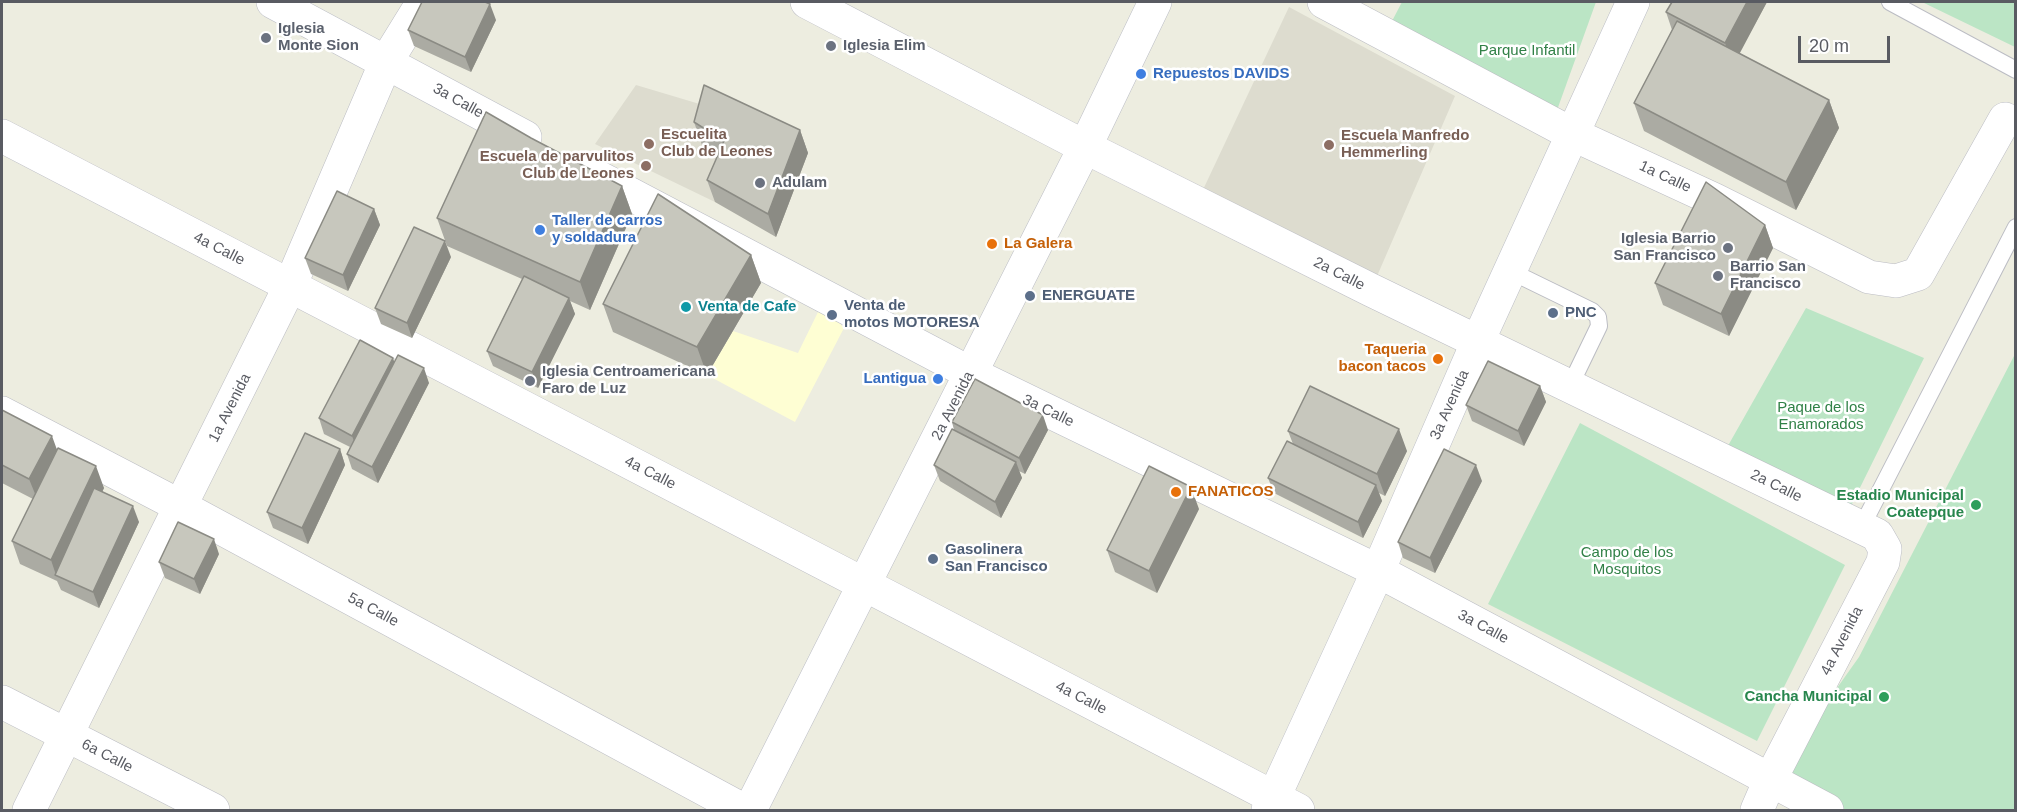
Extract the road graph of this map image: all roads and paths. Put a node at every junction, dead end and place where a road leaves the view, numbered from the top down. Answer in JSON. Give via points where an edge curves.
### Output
{"nodes":[{"id":1,"x":273,"y":2,"type":"edge"},
{"id":2,"x":423,"y":2,"type":"edge"},
{"id":3,"x":807,"y":2,"type":"edge"},
{"id":4,"x":1155,"y":2,"type":"edge"},
{"id":5,"x":1324,"y":2,"type":"edge"},
{"id":6,"x":1633,"y":2,"type":"edge"},
{"id":7,"x":1890,"y":2,"type":"edge"},
{"id":8,"x":386,"y":62,"type":"junction"},
{"id":9,"x":2016,"y":70,"type":"edge"},
{"id":10,"x":2005,"y":119,"type":"dead end"},
{"id":11,"x":1572,"y":134,"type":"junction"},
{"id":12,"x":2,"y":136,"type":"edge"},
{"id":13,"x":1085,"y":147,"type":"junction"},
{"id":14,"x":2016,"y":227,"type":"edge"},
{"id":15,"x":1510,"y":271,"type":"junction"},
{"id":16,"x":290,"y":286,"type":"junction"},
{"id":17,"x":1478,"y":341,"type":"junction"},
{"id":18,"x":970,"y":373,"type":"junction"},
{"id":19,"x":1570,"y":386,"type":"junction"},
{"id":20,"x":2,"y":413,"type":"edge"},
{"id":21,"x":180,"y":506,"type":"junction"},
{"id":22,"x":1869,"y":531,"type":"junction"},
{"id":23,"x":1378,"y":571,"type":"junction"},
{"id":24,"x":864,"y":585,"type":"junction"},
{"id":25,"x":2,"y":702,"type":"edge"},
{"id":26,"x":66,"y":736,"type":"junction"},
{"id":27,"x":1770,"y":780,"type":"junction"},
{"id":28,"x":1280,"y":806,"type":"edge"},
{"id":29,"x":29,"y":810,"type":"edge"},
{"id":30,"x":213,"y":810,"type":"edge"},
{"id":31,"x":743,"y":810,"type":"edge"},
{"id":32,"x":750,"y":810,"type":"edge"},
{"id":33,"x":1757,"y":810,"type":"edge"},
{"id":34,"x":1827,"y":810,"type":"edge"}],
"edges":[{"from":1,"to":8,"type":"street","name":"3a Calle"},
{"from":2,"to":8,"type":"street","name":"1a Avenida"},
{"from":3,"to":13,"type":"street","name":"2a Calle"},
{"from":4,"to":13,"type":"street","name":"2a Avenida"},
{"from":5,"to":11,"type":"street","name":"1a Calle"},
{"from":6,"to":11,"type":"street","name":"3a Avenida"},
{"from":7,"to":9,"type":"lane"},
{"from":8,"to":16,"type":"street","name":"1a Avenida"},
{"from":8,"to":18,"type":"street","name":"3a Calle"},
{"from":10,"to":11,"type":"street","name":"1a Calle","via":[[1918,274],[1896,281],[1869,277]]},
{"from":11,"to":15,"type":"street","name":"3a Avenida"},
{"from":12,"to":16,"type":"street","name":"4a Calle"},
{"from":13,"to":17,"type":"street","name":"2a Calle"},
{"from":13,"to":18,"type":"street","name":"2a Avenida"},
{"from":14,"to":22,"type":"lane"},
{"from":15,"to":17,"type":"street","name":"3a Avenida"},
{"from":15,"to":19,"type":"lane","via":[[1598,317],[1599,326]]},
{"from":16,"to":21,"type":"street","name":"1a Avenida"},
{"from":16,"to":24,"type":"street","name":"4a Calle"},
{"from":17,"to":19,"type":"street","name":"2a Calle"},
{"from":17,"to":23,"type":"street","name":"3a Avenida"},
{"from":18,"to":23,"type":"street","name":"3a Calle"},
{"from":18,"to":24,"type":"street","name":"2a Avenida"},
{"from":19,"to":22,"type":"street","name":"2a Calle"},
{"from":20,"to":21,"type":"street","name":"5a Calle"},
{"from":21,"to":26,"type":"street","name":"1a Avenida"},
{"from":21,"to":31,"type":"street","name":"5a Calle"},
{"from":22,"to":27,"type":"street","name":"4a Avenida","via":[[1885,549],[1883,562]]},
{"from":23,"to":27,"type":"street","name":"3a Calle"},
{"from":23,"to":28,"type":"street","name":"3a Avenida"},
{"from":24,"to":28,"type":"street","name":"4a Calle"},
{"from":24,"to":32,"type":"street","name":"2a Avenida"},
{"from":25,"to":26,"type":"street","name":"6a Calle"},
{"from":26,"to":29,"type":"street","name":"1a Avenida"},
{"from":26,"to":30,"type":"street","name":"6a Calle"},
{"from":27,"to":33,"type":"street","name":"4a Avenida"},
{"from":27,"to":34,"type":"street","name":"3a Calle"}]}
